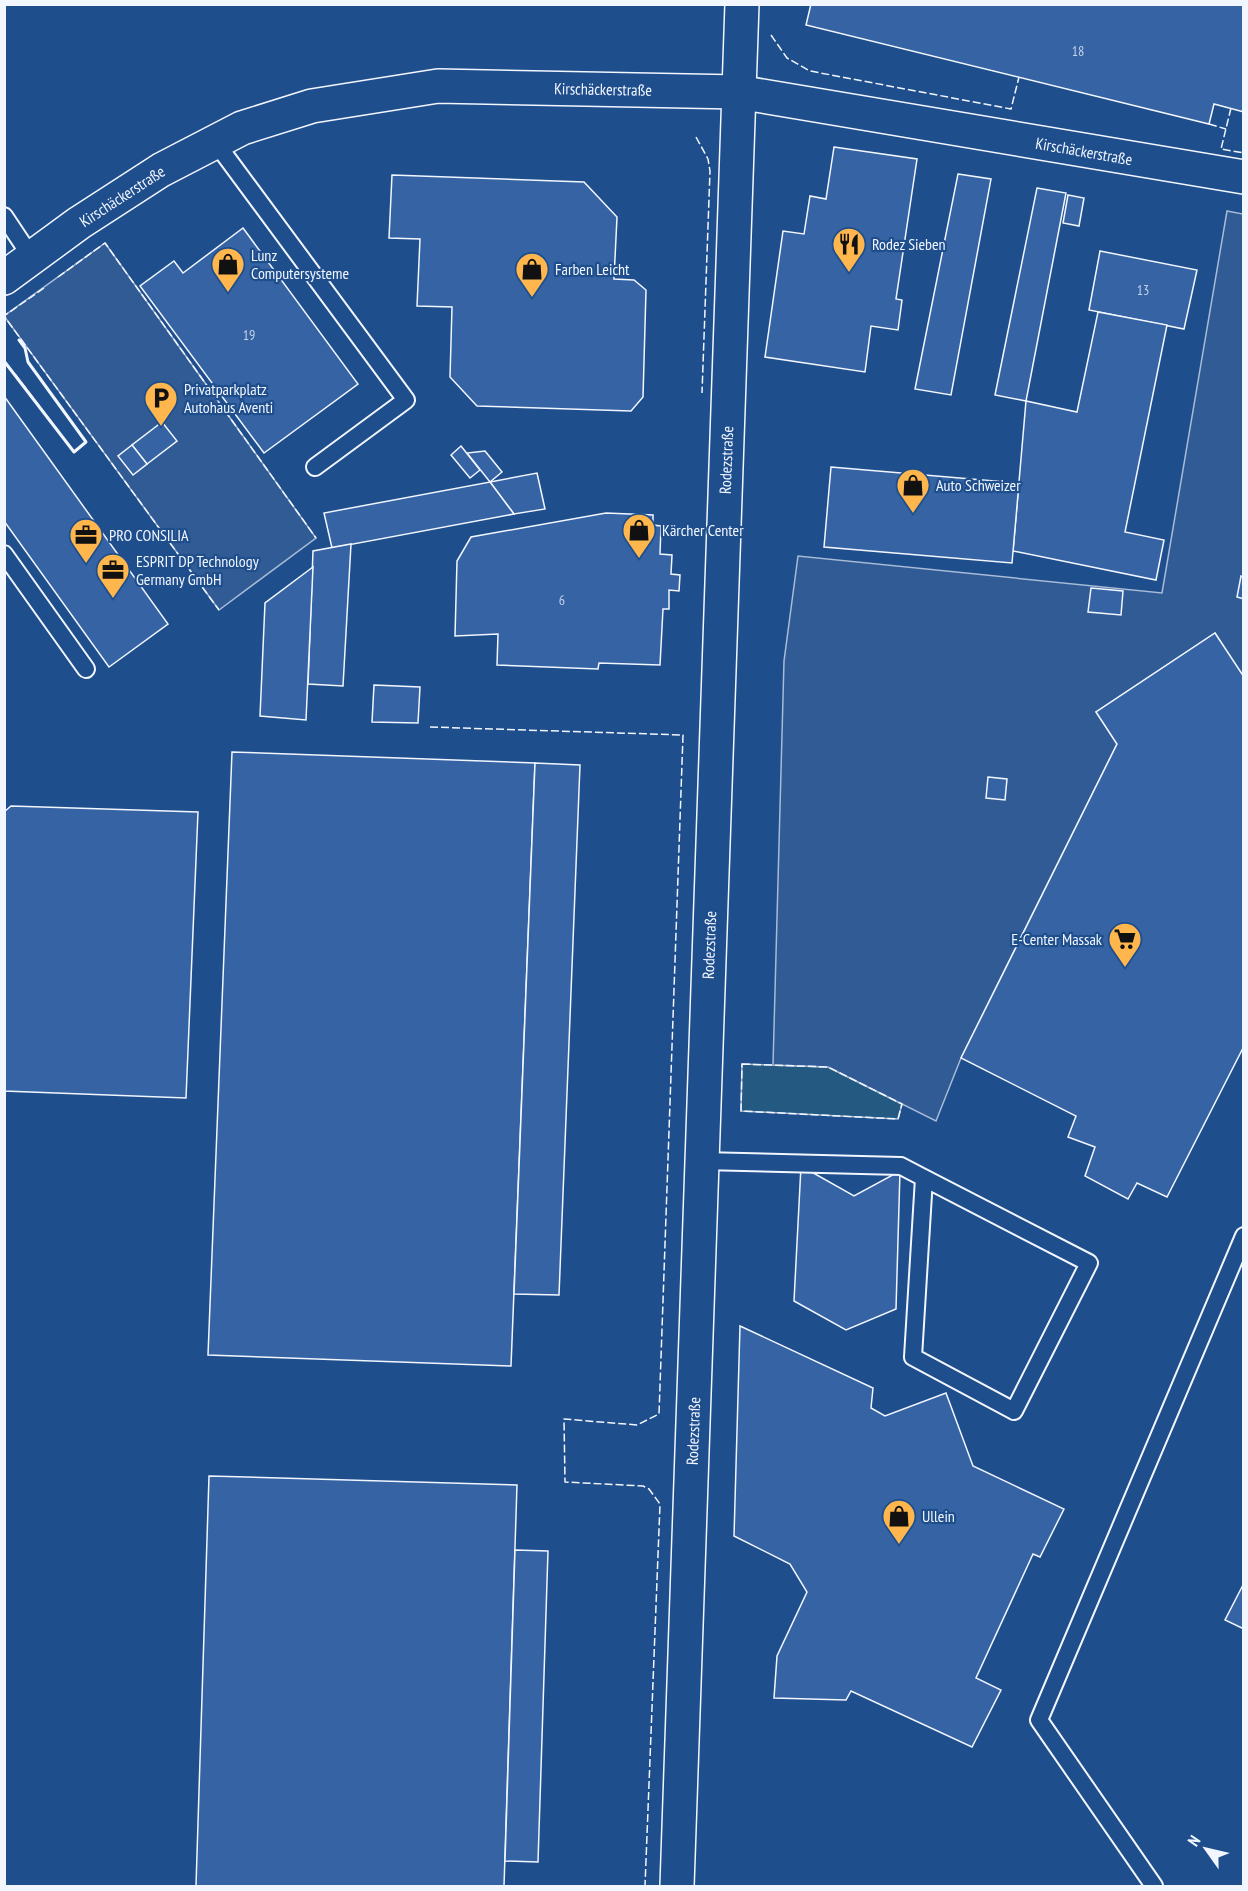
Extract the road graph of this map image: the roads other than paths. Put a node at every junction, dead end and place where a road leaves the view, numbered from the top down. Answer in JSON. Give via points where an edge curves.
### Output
{"nodes":[{"id":1,"x":742,"y":4,"type":"edge"},
{"id":2,"x":738,"y":92,"type":"junction"},
{"id":3,"x":216,"y":143,"type":"junction"},
{"id":4,"x":1244,"y":177,"type":"edge"},
{"id":5,"x":4,"y":216,"type":"edge"},
{"id":6,"x":32,"y":258,"type":"junction"},
{"id":7,"x":4,"y":278,"type":"edge"},
{"id":8,"x":315,"y":467,"type":"dead end"},
{"id":9,"x":4,"y":554,"type":"edge"},
{"id":10,"x":86,"y":669,"type":"dead end"},
{"id":11,"x":702,"y":1161,"type":"junction"},
{"id":12,"x":924,"y":1178,"type":"junction"},
{"id":13,"x":1244,"y":1236,"type":"edge"},
{"id":14,"x":677,"y":1887,"type":"edge"},
{"id":15,"x":1154,"y":1887,"type":"edge"}],
"edges":[{"from":1,"to":2,"type":"street","name":"Rodezstraße"},
{"from":2,"to":3,"type":"street","name":"Kirschäckerstraße","via":[[438,86],[312,106],[242,128]]},
{"from":2,"to":4,"type":"street","name":"Kirschäckerstraße"},
{"from":2,"to":11,"type":"street","name":"Rodezstraße"},
{"from":3,"to":6,"type":"street","name":"Kirschäckerstraße","via":[[161,170]]},
{"from":3,"to":8,"type":"lane","via":[[406,400]]},
{"from":5,"to":6,"type":"lane"},
{"from":6,"to":7,"type":"street","name":"Kirschäckerstraße"},
{"from":9,"to":10,"type":"lane"},
{"from":11,"to":12,"type":"lane","via":[[901,1166]]},
{"from":11,"to":14,"type":"street","name":"Rodezstraße"},
{"from":12,"to":12,"type":"lane","via":[[1089,1263],[1014,1411],[913,1357]]},
{"from":13,"to":15,"type":"lane","via":[[1039,1720]]}]}
